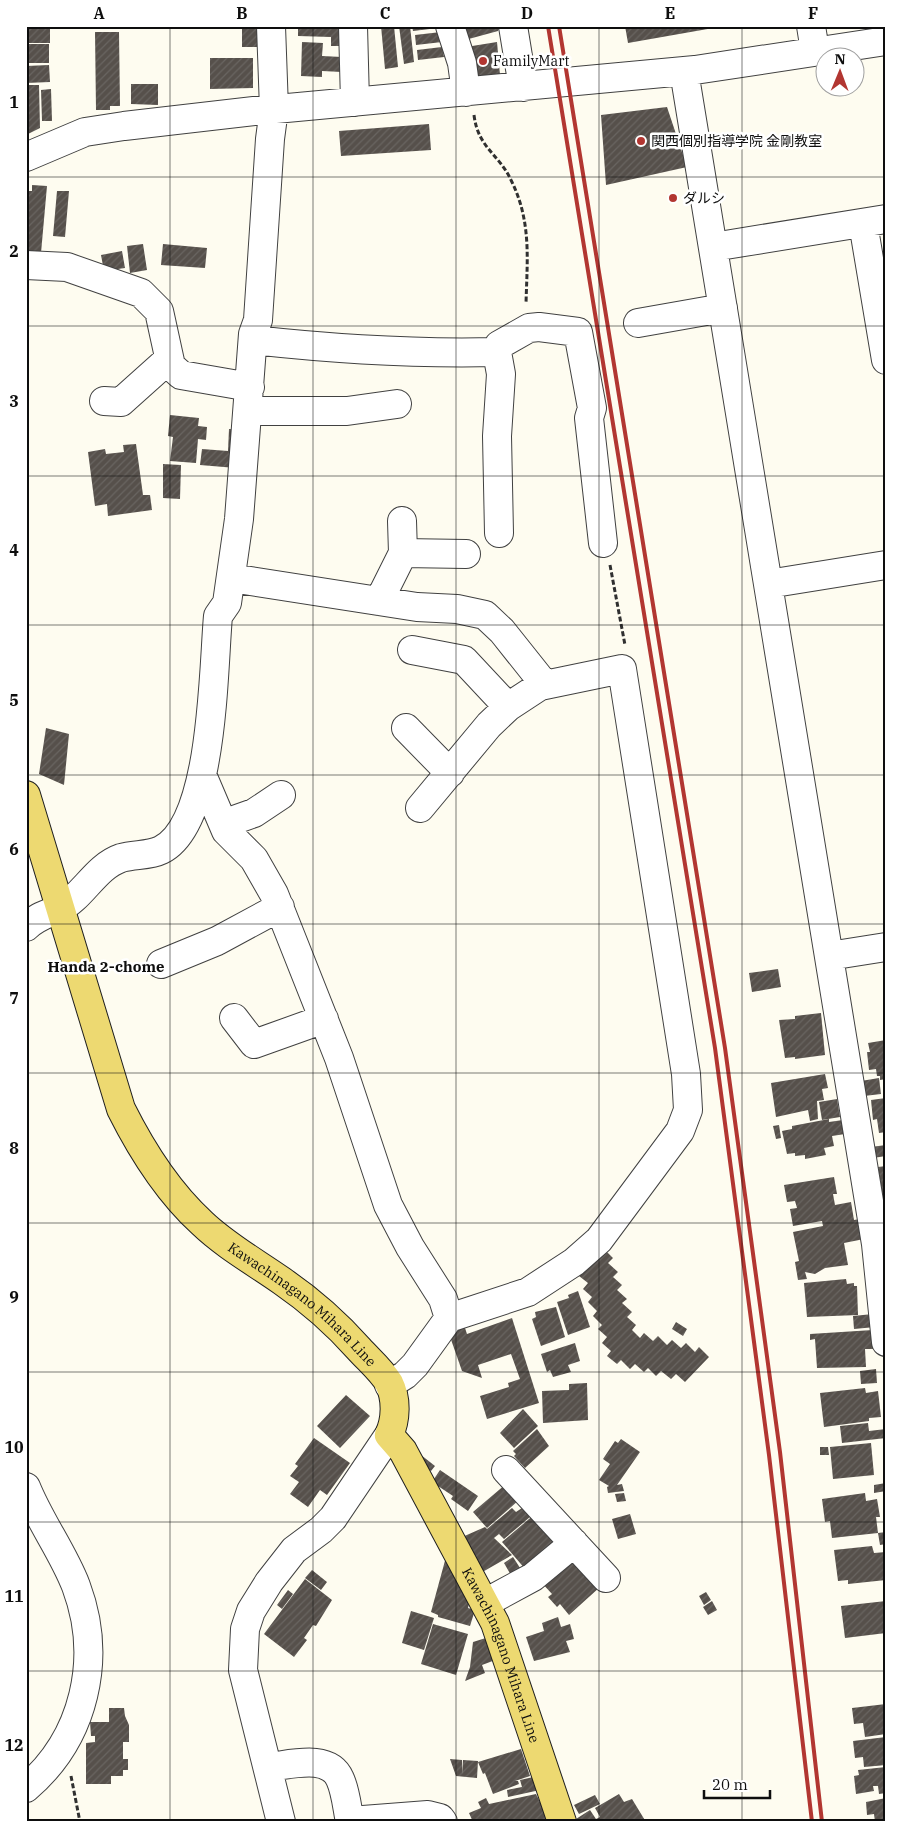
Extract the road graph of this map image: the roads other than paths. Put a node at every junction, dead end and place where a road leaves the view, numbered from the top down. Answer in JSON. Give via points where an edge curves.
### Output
{"nodes":[{"id":1,"x":271,"y":26,"type":"edge"},
{"id":2,"x":353,"y":26,"type":"edge"},
{"id":3,"x":450,"y":26,"type":"edge"},
{"id":4,"x":513,"y":26,"type":"edge"},
{"id":5,"x":823,"y":38,"type":"edge"},
{"id":6,"x":886,"y":41,"type":"edge"},
{"id":7,"x":684,"y":71,"type":"junction"},
{"id":8,"x":524,"y":87,"type":"junction"},
{"id":9,"x":469,"y":92,"type":"junction"},
{"id":10,"x":355,"y":102,"type":"junction"},
{"id":11,"x":274,"y":110,"type":"junction"},
{"id":12,"x":26,"y":157,"type":"edge"},
{"id":13,"x":875,"y":221,"type":"edge"},
{"id":14,"x":713,"y":247,"type":"junction"},
{"id":15,"x":26,"y":265,"type":"edge"},
{"id":16,"x":723,"y":308,"type":"junction"},
{"id":17,"x":638,"y":323,"type":"dead end"},
{"id":18,"x":253,"y":340,"type":"junction"},
{"id":19,"x":497,"y":352,"type":"junction"},
{"id":20,"x":169,"y":359,"type":"junction"},
{"id":21,"x":886,"y":360,"type":"edge"},
{"id":22,"x":249,"y":399,"type":"junction"},
{"id":23,"x":104,"y":401,"type":"dead end"},
{"id":24,"x":397,"y":404,"type":"dead end"},
{"id":25,"x":402,"y":521,"type":"dead end"},
{"id":26,"x":498,"y":533,"type":"dead end"},
{"id":27,"x":603,"y":543,"type":"road end"},
{"id":28,"x":403,"y":553,"type":"junction"},
{"id":29,"x":466,"y":554,"type":"dead end"},
{"id":30,"x":886,"y":565,"type":"edge"},
{"id":31,"x":231,"y":578,"type":"junction"},
{"id":32,"x":768,"y":584,"type":"junction"},
{"id":33,"x":379,"y":601,"type":"junction"},
{"id":34,"x":412,"y":650,"type":"dead end"},
{"id":35,"x":545,"y":685,"type":"junction"},
{"id":36,"x":508,"y":707,"type":"junction"},
{"id":37,"x":406,"y":728,"type":"dead end"},
{"id":38,"x":450,"y":772,"type":"junction"},
{"id":39,"x":203,"y":777,"type":"junction"},
{"id":40,"x":26,"y":795,"type":"edge"},
{"id":41,"x":281,"y":795,"type":"dead end"},
{"id":42,"x":420,"y":808,"type":"dead end"},
{"id":43,"x":223,"y":824,"type":"junction"},
{"id":44,"x":280,"y":907,"type":"junction"},
{"id":45,"x":60,"y":908,"type":"junction"},
{"id":46,"x":26,"y":927,"type":"edge"},
{"id":47,"x":886,"y":947,"type":"edge"},
{"id":48,"x":829,"y":956,"type":"junction"},
{"id":49,"x":161,"y":964,"type":"dead end"},
{"id":50,"x":234,"y":1018,"type":"dead end"},
{"id":51,"x":324,"y":1019,"type":"junction"},
{"id":52,"x":449,"y":1318,"type":"junction"},
{"id":53,"x":886,"y":1342,"type":"edge"},
{"id":54,"x":389,"y":1385,"type":"junction"},
{"id":55,"x":389,"y":1435,"type":"junction"},
{"id":56,"x":506,"y":1470,"type":"dead end"},
{"id":57,"x":26,"y":1487,"type":"edge"},
{"id":58,"x":574,"y":1544,"type":"junction"},
{"id":59,"x":606,"y":1578,"type":"dead end"},
{"id":60,"x":485,"y":1603,"type":"junction"},
{"id":61,"x":268,"y":1767,"type":"junction"},
{"id":62,"x":26,"y":1788,"type":"edge"},
{"id":63,"x":281,"y":1822,"type":"edge"},
{"id":64,"x":350,"y":1822,"type":"edge"},
{"id":65,"x":443,"y":1822,"type":"edge"},
{"id":66,"x":562,"y":1822,"type":"edge"}],
"edges":[{"from":1,"to":11,"type":"street"},
{"from":2,"to":10,"type":"street"},
{"from":3,"to":9,"type":"street"},
{"from":4,"to":8,"type":"street"},
{"from":5,"to":6,"type":"street"},
{"from":5,"to":7,"type":"street"},
{"from":7,"to":8,"type":"street"},
{"from":7,"to":14,"type":"street"},
{"from":8,"to":9,"type":"street"},
{"from":9,"to":10,"type":"street"},
{"from":10,"to":11,"type":"street"},
{"from":11,"to":12,"type":"street","via":[[85,132]]},
{"from":11,"to":18,"type":"street","via":[[258,320]]},
{"from":13,"to":14,"type":"street"},
{"from":13,"to":21,"type":"street"},
{"from":14,"to":16,"type":"street"},
{"from":15,"to":20,"type":"street","via":[[67,268],[141,293],[159,312]]},
{"from":16,"to":17,"type":"street"},
{"from":16,"to":32,"type":"street"},
{"from":18,"to":19,"type":"street","via":[[419,352]]},
{"from":18,"to":22,"type":"street"},
{"from":19,"to":26,"type":"street","via":[[501,374],[497,436]]},
{"from":19,"to":27,"type":"street","via":[[499,345],[529,328],[578,332],[592,408],[589,418]]},
{"from":20,"to":22,"type":"street","via":[[171,366],[181,375]]},
{"from":20,"to":23,"type":"street","via":[[122,402]]},
{"from":22,"to":24,"type":"street","via":[[347,411]]},
{"from":22,"to":31,"type":"street"},
{"from":25,"to":28,"type":"street"},
{"from":28,"to":29,"type":"street"},
{"from":28,"to":33,"type":"street"},
{"from":30,"to":32,"type":"street"},
{"from":31,"to":33,"type":"street"},
{"from":31,"to":39,"type":"street","via":[[227,603],[218,616]]},
{"from":32,"to":48,"type":"street"},
{"from":33,"to":35,"type":"street","via":[[485,615]]},
{"from":34,"to":36,"type":"street","via":[[464,660]]},
{"from":35,"to":36,"type":"street"},
{"from":35,"to":52,"type":"street","via":[[622,669],[686,1074],[688,1110],[680,1131],[599,1240],[574,1262],[528,1292]]},
{"from":36,"to":38,"type":"street"},
{"from":37,"to":38,"type":"street"},
{"from":38,"to":42,"type":"street"},
{"from":39,"to":43,"type":"street"},
{"from":39,"to":45,"type":"street","via":[[195,806],[173,842],[161,850],[108,864]]},
{"from":40,"to":45,"type":"main road","name":"Kawachinagano Mihara Line"},
{"from":41,"to":43,"type":"street","via":[[254,813]]},
{"from":43,"to":44,"type":"street","via":[[254,859]]},
{"from":44,"to":49,"type":"street","via":[[217,941]]},
{"from":44,"to":51,"type":"street"},
{"from":45,"to":46,"type":"street","via":[[46,912]]},
{"from":45,"to":54,"type":"main road","name":"Kawachinagano Mihara Line","via":[[121,1109],[154,1168],[202,1223],[332,1320]]},
{"from":47,"to":48,"type":"street"},
{"from":48,"to":53,"type":"street","via":[[876,1244]]},
{"from":50,"to":51,"type":"street","via":[[254,1044]]},
{"from":51,"to":52,"type":"street","via":[[388,1204],[410,1247],[443,1299]]},
{"from":52,"to":54,"type":"street","via":[[415,1366]]},
{"from":54,"to":55,"type":"main road","name":"Kawachinagano Mihara Line","via":[[394,1416]]},
{"from":55,"to":60,"type":"main road","name":"Kawachinagano Mihara Line","via":[[403,1451]]},
{"from":55,"to":61,"type":"street","via":[[333,1518],[294,1550],[265,1588],[248,1619],[243,1670]]},
{"from":56,"to":58,"type":"street"},
{"from":57,"to":62,"type":"street","via":[[76,1585],[89,1645],[88,1675],[77,1717],[44,1773]]},
{"from":58,"to":59,"type":"street"},
{"from":58,"to":60,"type":"street","via":[[533,1577]]},
{"from":60,"to":66,"type":"main road","name":"Kawachinagano Mihara Line","via":[[495,1622]]},
{"from":61,"to":63,"type":"street"},
{"from":61,"to":64,"type":"street","via":[[321,1762],[337,1773],[341,1781]]},
{"from":64,"to":65,"type":"street","via":[[428,1815]]}]}
